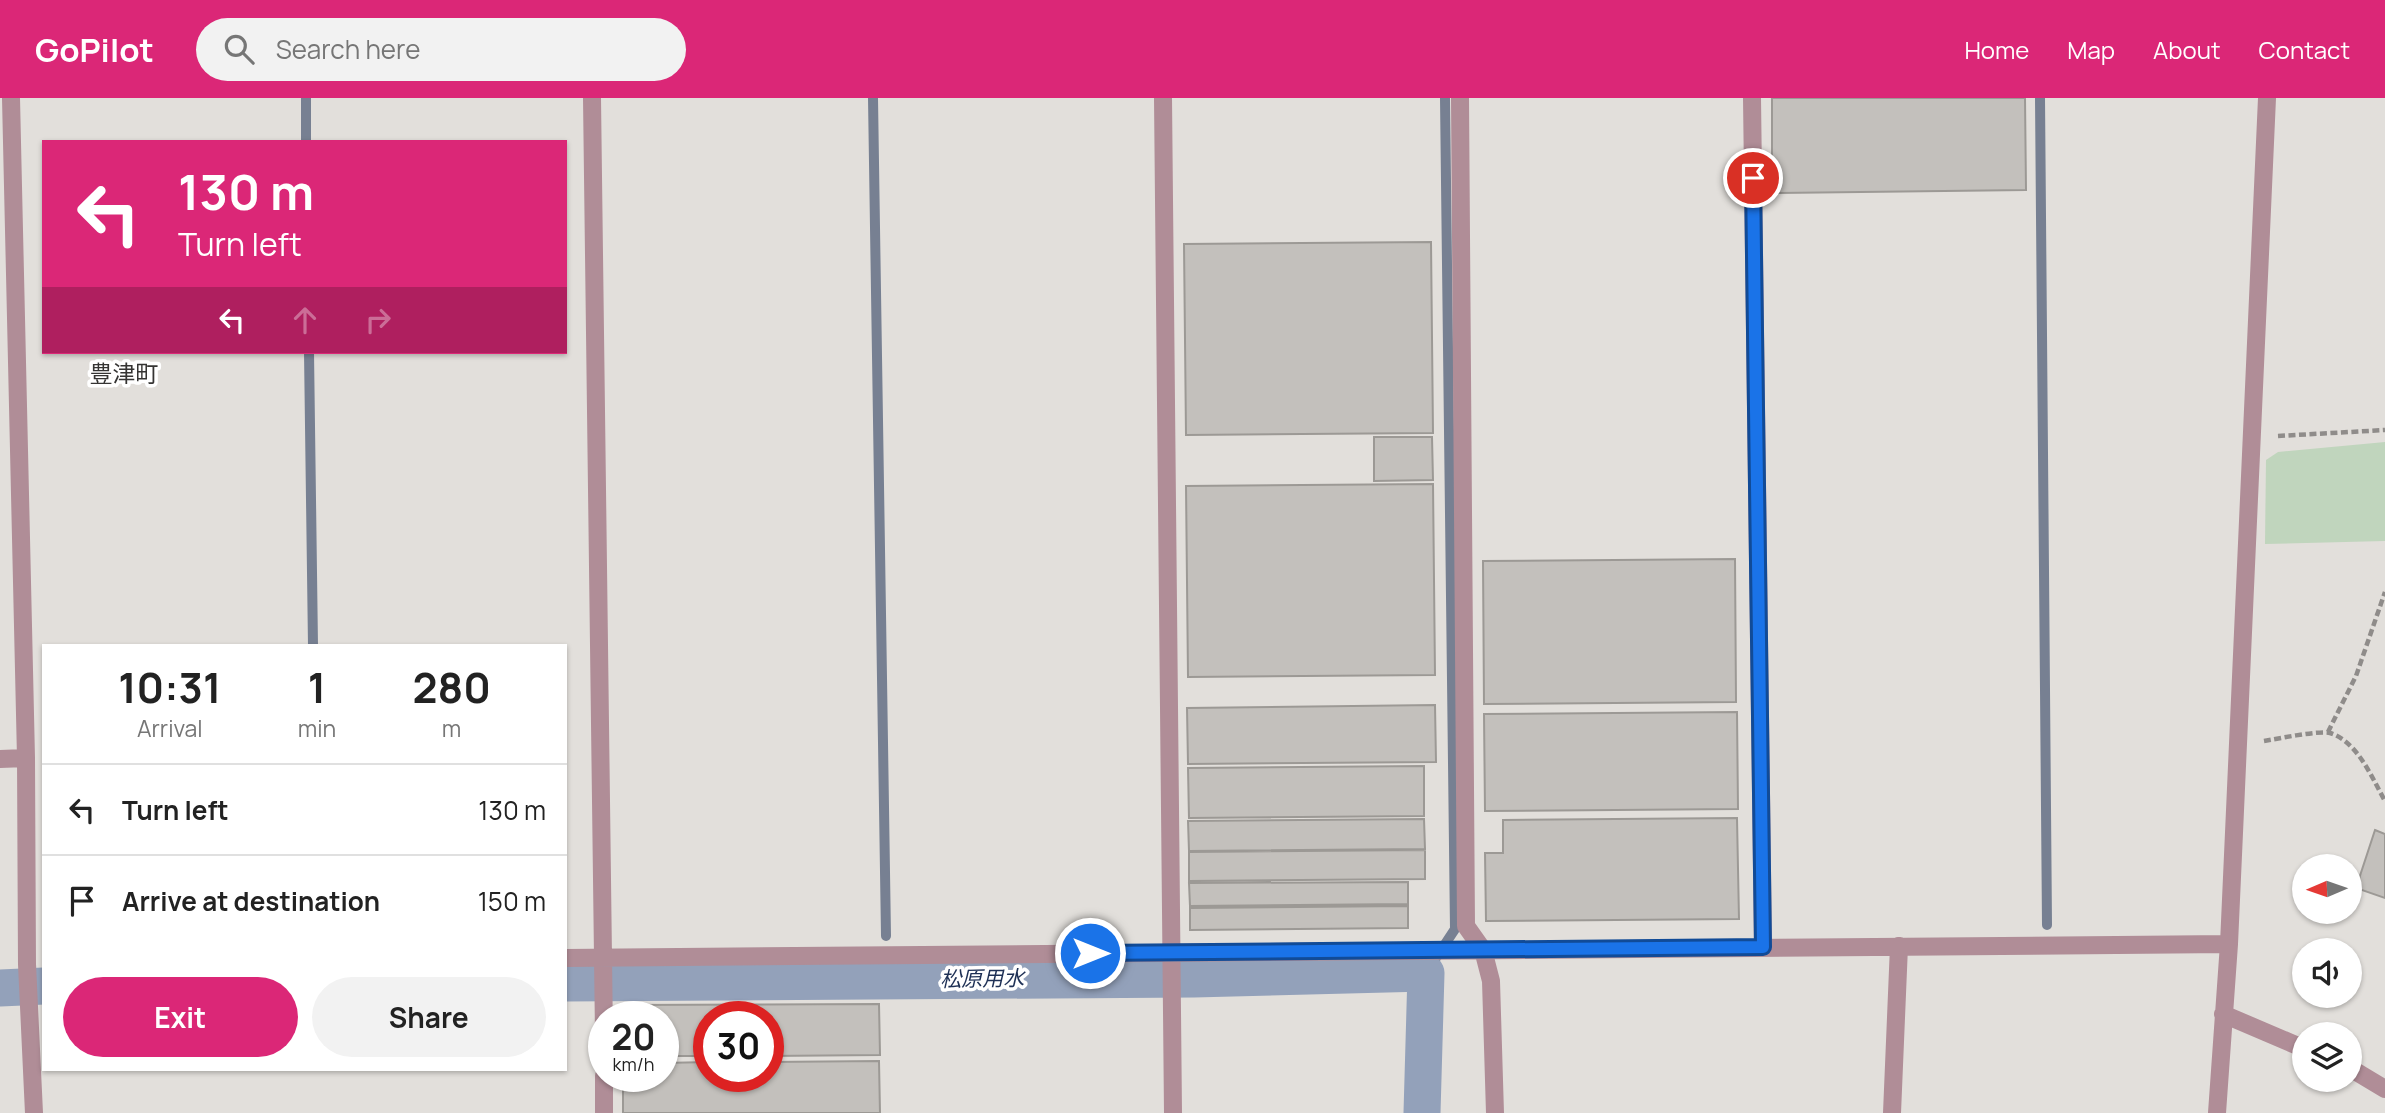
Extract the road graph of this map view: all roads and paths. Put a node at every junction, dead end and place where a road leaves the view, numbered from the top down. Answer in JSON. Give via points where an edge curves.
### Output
{"nodes":[{"id":1,"x":11,"y":98,"type":"edge"},
{"id":2,"x":592,"y":98,"type":"edge"},
{"id":3,"x":1163,"y":98,"type":"edge"},
{"id":4,"x":1460,"y":98,"type":"edge"},
{"id":5,"x":1752,"y":98,"type":"edge"},
{"id":6,"x":2267,"y":98,"type":"edge"},
{"id":7,"x":2385,"y":430,"type":"edge"},
{"id":8,"x":2251,"y":438,"type":"junction"},
{"id":9,"x":2385,"y":592,"type":"edge"},
{"id":10,"x":2328,"y":732,"type":"junction"},
{"id":11,"x":2237,"y":744,"type":"junction"},
{"id":12,"x":26,"y":758,"type":"junction"},
{"id":13,"x":0,"y":759,"type":"edge"},
{"id":14,"x":2385,"y":801,"type":"edge"},
{"id":15,"x":2229,"y":944,"type":"junction"},
{"id":16,"x":1899,"y":946,"type":"junction"},
{"id":17,"x":1763,"y":947,"type":"junction"},
{"id":18,"x":1483,"y":950,"type":"junction"},
{"id":19,"x":1171,"y":952,"type":"junction"},
{"id":20,"x":603,"y":957,"type":"junction"},
{"id":21,"x":567,"y":958,"type":"edge"},
{"id":22,"x":36,"y":964,"type":"edge"},
{"id":23,"x":604,"y":1001,"type":"edge"},
{"id":24,"x":2223,"y":1014,"type":"junction"},
{"id":25,"x":2292,"y":1043,"type":"edge"},
{"id":26,"x":2362,"y":1075,"type":"edge"},
{"id":27,"x":2385,"y":1089,"type":"edge"},
{"id":28,"x":604,"y":1092,"type":"edge"},
{"id":29,"x":34,"y":1113,"type":"edge"},
{"id":30,"x":604,"y":1113,"type":"edge"},
{"id":31,"x":1173,"y":1113,"type":"edge"},
{"id":32,"x":1495,"y":1113,"type":"edge"},
{"id":33,"x":1892,"y":1113,"type":"edge"},
{"id":34,"x":2217,"y":1113,"type":"edge"}],
"edges":[{"from":1,"to":12,"type":"street"},
{"from":2,"to":20,"type":"street"},
{"from":3,"to":19,"type":"street"},
{"from":4,"to":18,"type":"street","via":[[1466,926]]},
{"from":5,"to":17,"type":"street"},
{"from":6,"to":8,"type":"street"},
{"from":7,"to":8,"type":"path"},
{"from":8,"to":11,"type":"street"},
{"from":9,"to":10,"type":"path","via":[[2356,676]]},
{"from":10,"to":11,"type":"path"},
{"from":10,"to":14,"type":"path","via":[[2359,756]]},
{"from":11,"to":15,"type":"street"},
{"from":12,"to":13,"type":"street"},
{"from":12,"to":22,"type":"street"},
{"from":15,"to":16,"type":"street"},
{"from":15,"to":24,"type":"street"},
{"from":16,"to":17,"type":"street"},
{"from":16,"to":33,"type":"street"},
{"from":17,"to":18,"type":"street"},
{"from":18,"to":19,"type":"street"},
{"from":18,"to":32,"type":"street","via":[[1490,981]]},
{"from":19,"to":20,"type":"street"},
{"from":19,"to":31,"type":"street"},
{"from":20,"to":21,"type":"street"},
{"from":20,"to":23,"type":"street"},
{"from":22,"to":29,"type":"street"},
{"from":24,"to":25,"type":"street"},
{"from":24,"to":34,"type":"street"},
{"from":26,"to":27,"type":"street"},
{"from":28,"to":30,"type":"street"}]}
